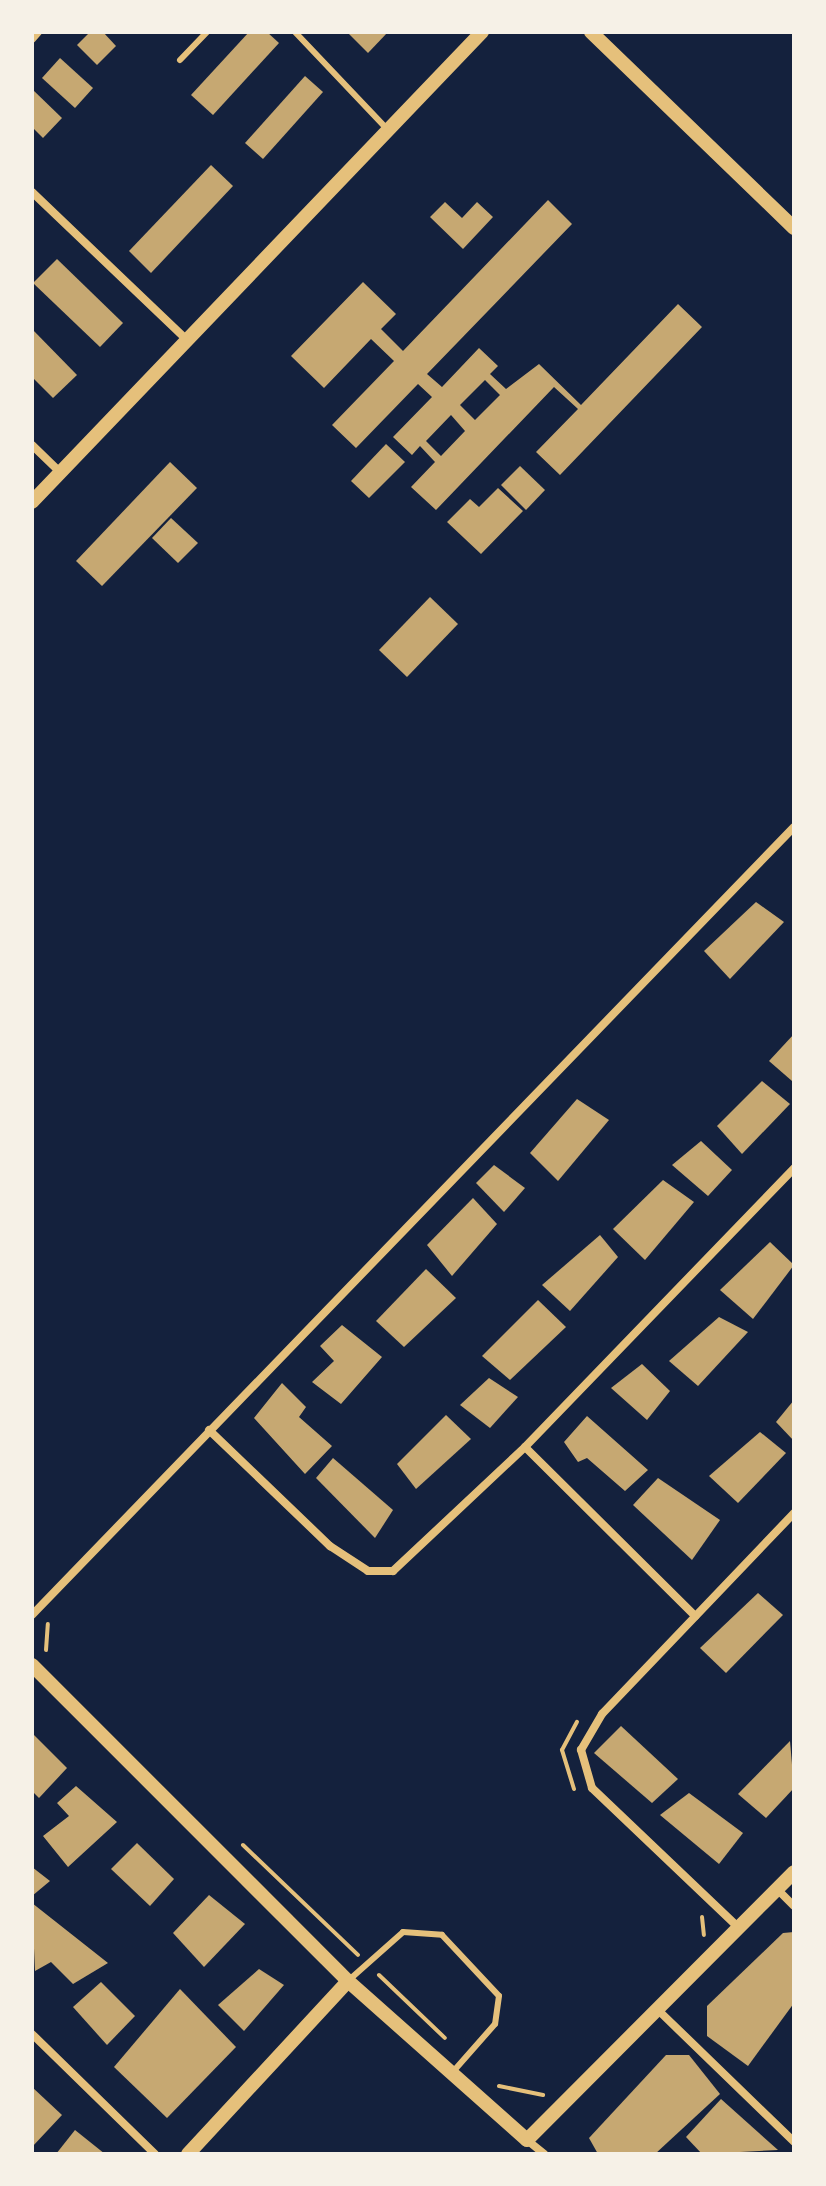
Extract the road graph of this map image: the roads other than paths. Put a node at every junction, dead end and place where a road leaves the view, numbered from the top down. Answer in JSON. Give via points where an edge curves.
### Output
{"nodes":[{"id":1,"x":38,"y":32,"type":"edge"},
{"id":2,"x":207,"y":32,"type":"edge"},
{"id":3,"x":295,"y":32,"type":"edge"},
{"id":4,"x":482,"y":32,"type":"edge"},
{"id":5,"x":591,"y":32,"type":"edge"},
{"id":6,"x":32,"y":39,"type":"edge"},
{"id":7,"x":180,"y":60,"type":"dead end"},
{"id":8,"x":389,"y":131,"type":"junction"},
{"id":9,"x":32,"y":192,"type":"edge"},
{"id":10,"x":794,"y":228,"type":"edge"},
{"id":11,"x":188,"y":341,"type":"junction"},
{"id":12,"x":32,"y":445,"type":"edge"},
{"id":13,"x":60,"y":472,"type":"junction"},
{"id":14,"x":32,"y":502,"type":"edge"},
{"id":15,"x":794,"y":827,"type":"edge"},
{"id":16,"x":794,"y":1168,"type":"edge"},
{"id":17,"x":209,"y":1430,"type":"junction"},
{"id":18,"x":525,"y":1447,"type":"junction"},
{"id":19,"x":794,"y":1513,"type":"edge"},
{"id":20,"x":32,"y":1615,"type":"edge"},
{"id":21,"x":695,"y":1616,"type":"junction"},
{"id":22,"x":32,"y":1665,"type":"edge"},
{"id":23,"x":794,"y":1872,"type":"edge"},
{"id":24,"x":777,"y":1889,"type":"junction"},
{"id":25,"x":794,"y":1906,"type":"edge"},
{"id":26,"x":739,"y":1928,"type":"junction"},
{"id":27,"x":348,"y":1981,"type":"junction"},
{"id":28,"x":658,"y":2010,"type":"junction"},
{"id":29,"x":32,"y":2034,"type":"edge"},
{"id":30,"x":452,"y":2073,"type":"junction"},
{"id":31,"x":527,"y":2140,"type":"junction"},
{"id":32,"x":794,"y":2142,"type":"edge"},
{"id":33,"x":155,"y":2154,"type":"edge"},
{"id":34,"x":188,"y":2154,"type":"edge"},
{"id":35,"x":544,"y":2154,"type":"edge"}],
"edges":[{"from":1,"to":6,"type":"street"},
{"from":2,"to":7,"type":"lane"},
{"from":3,"to":8,"type":"lane"},
{"from":4,"to":8,"type":"street"},
{"from":5,"to":10,"type":"street"},
{"from":8,"to":11,"type":"street"},
{"from":9,"to":11,"type":"street"},
{"from":11,"to":13,"type":"street"},
{"from":12,"to":13,"type":"street"},
{"from":13,"to":14,"type":"street"},
{"from":15,"to":17,"type":"street"},
{"from":16,"to":18,"type":"street"},
{"from":17,"to":18,"type":"street","via":[[330,1546],[382,1574],[405,1566]]},
{"from":17,"to":20,"type":"street"},
{"from":18,"to":21,"type":"street"},
{"from":19,"to":21,"type":"street"},
{"from":21,"to":26,"type":"street","via":[[593,1726],[580,1764],[592,1788]]},
{"from":22,"to":27,"type":"street"},
{"from":23,"to":24,"type":"street"},
{"from":24,"to":25,"type":"street"},
{"from":24,"to":26,"type":"street"},
{"from":26,"to":28,"type":"street"},
{"from":27,"to":30,"type":"street"},
{"from":27,"to":30,"type":"lane","via":[[403,1932],[442,1935],[499,1996],[495,2024]]},
{"from":27,"to":34,"type":"street"},
{"from":28,"to":31,"type":"street"},
{"from":28,"to":32,"type":"street"},
{"from":29,"to":33,"type":"street"},
{"from":30,"to":31,"type":"street"},
{"from":31,"to":35,"type":"street"}]}
